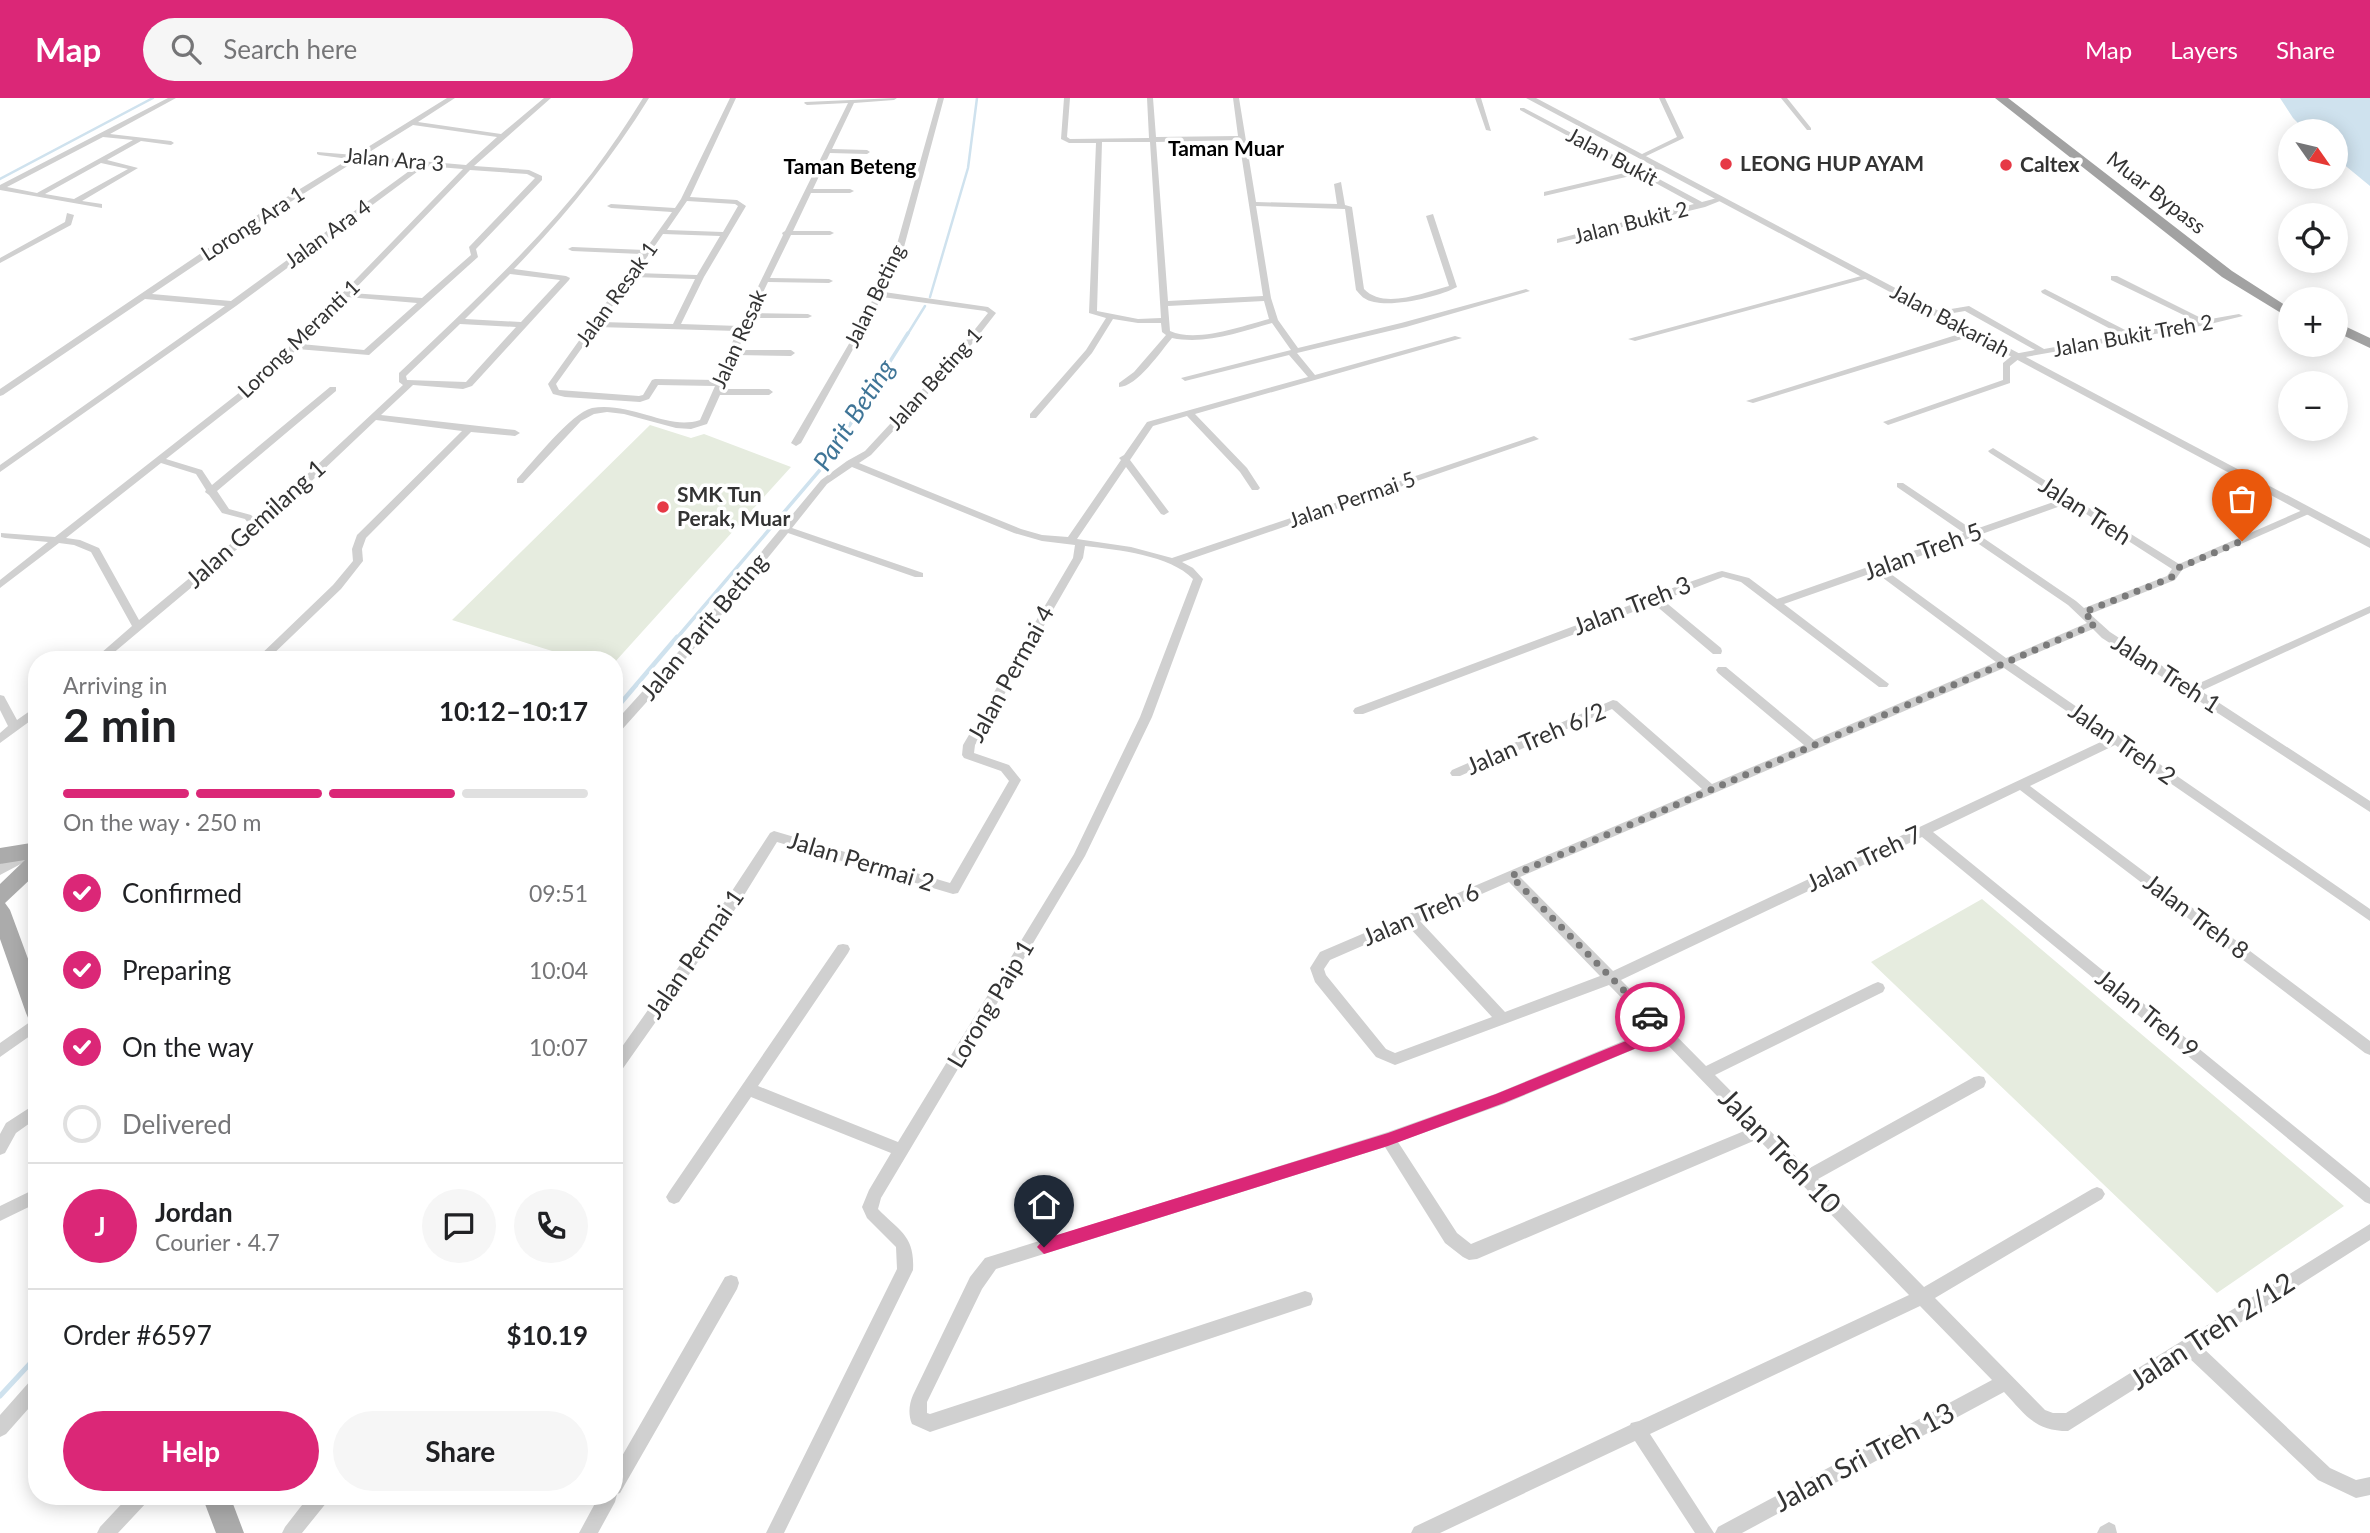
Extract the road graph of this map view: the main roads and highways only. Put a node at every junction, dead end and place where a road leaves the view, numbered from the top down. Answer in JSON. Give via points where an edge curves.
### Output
{"nodes":[{"id":1,"x":2001,"y":98,"type":"edge"},
{"id":2,"x":2017,"y":98,"type":"edge"},
{"id":3,"x":2278,"y":292,"type":"edge"},
{"id":4,"x":2278,"y":307,"type":"edge"},
{"id":5,"x":2348,"y":332,"type":"edge"},
{"id":6,"x":2370,"y":344,"type":"edge"},
{"id":7,"x":2348,"y":346,"type":"edge"},
{"id":8,"x":2370,"y":357,"type":"edge"},
{"id":9,"x":28,"y":851,"type":"edge"},
{"id":10,"x":0,"y":856,"type":"edge"},
{"id":11,"x":28,"y":869,"type":"edge"},
{"id":12,"x":0,"y":897,"type":"edge"},
{"id":13,"x":0,"y":910,"type":"edge"},
{"id":14,"x":28,"y":988,"type":"edge"},
{"id":15,"x":219,"y":1505,"type":"edge"},
{"id":16,"x":230,"y":1533,"type":"edge"}],
"edges":[{"from":1,"to":4,"type":"highway","name":"Muar Bypass","via":[[2227,274]]},
{"from":2,"to":3,"type":"highway","name":"Muar Bypass"},
{"from":5,"to":6,"type":"highway"},
{"from":7,"to":8,"type":"highway"},
{"from":9,"to":10,"type":"main road"},
{"from":11,"to":12,"type":"main road"},
{"from":13,"to":14,"type":"main road"},
{"from":15,"to":16,"type":"main road"}]}
